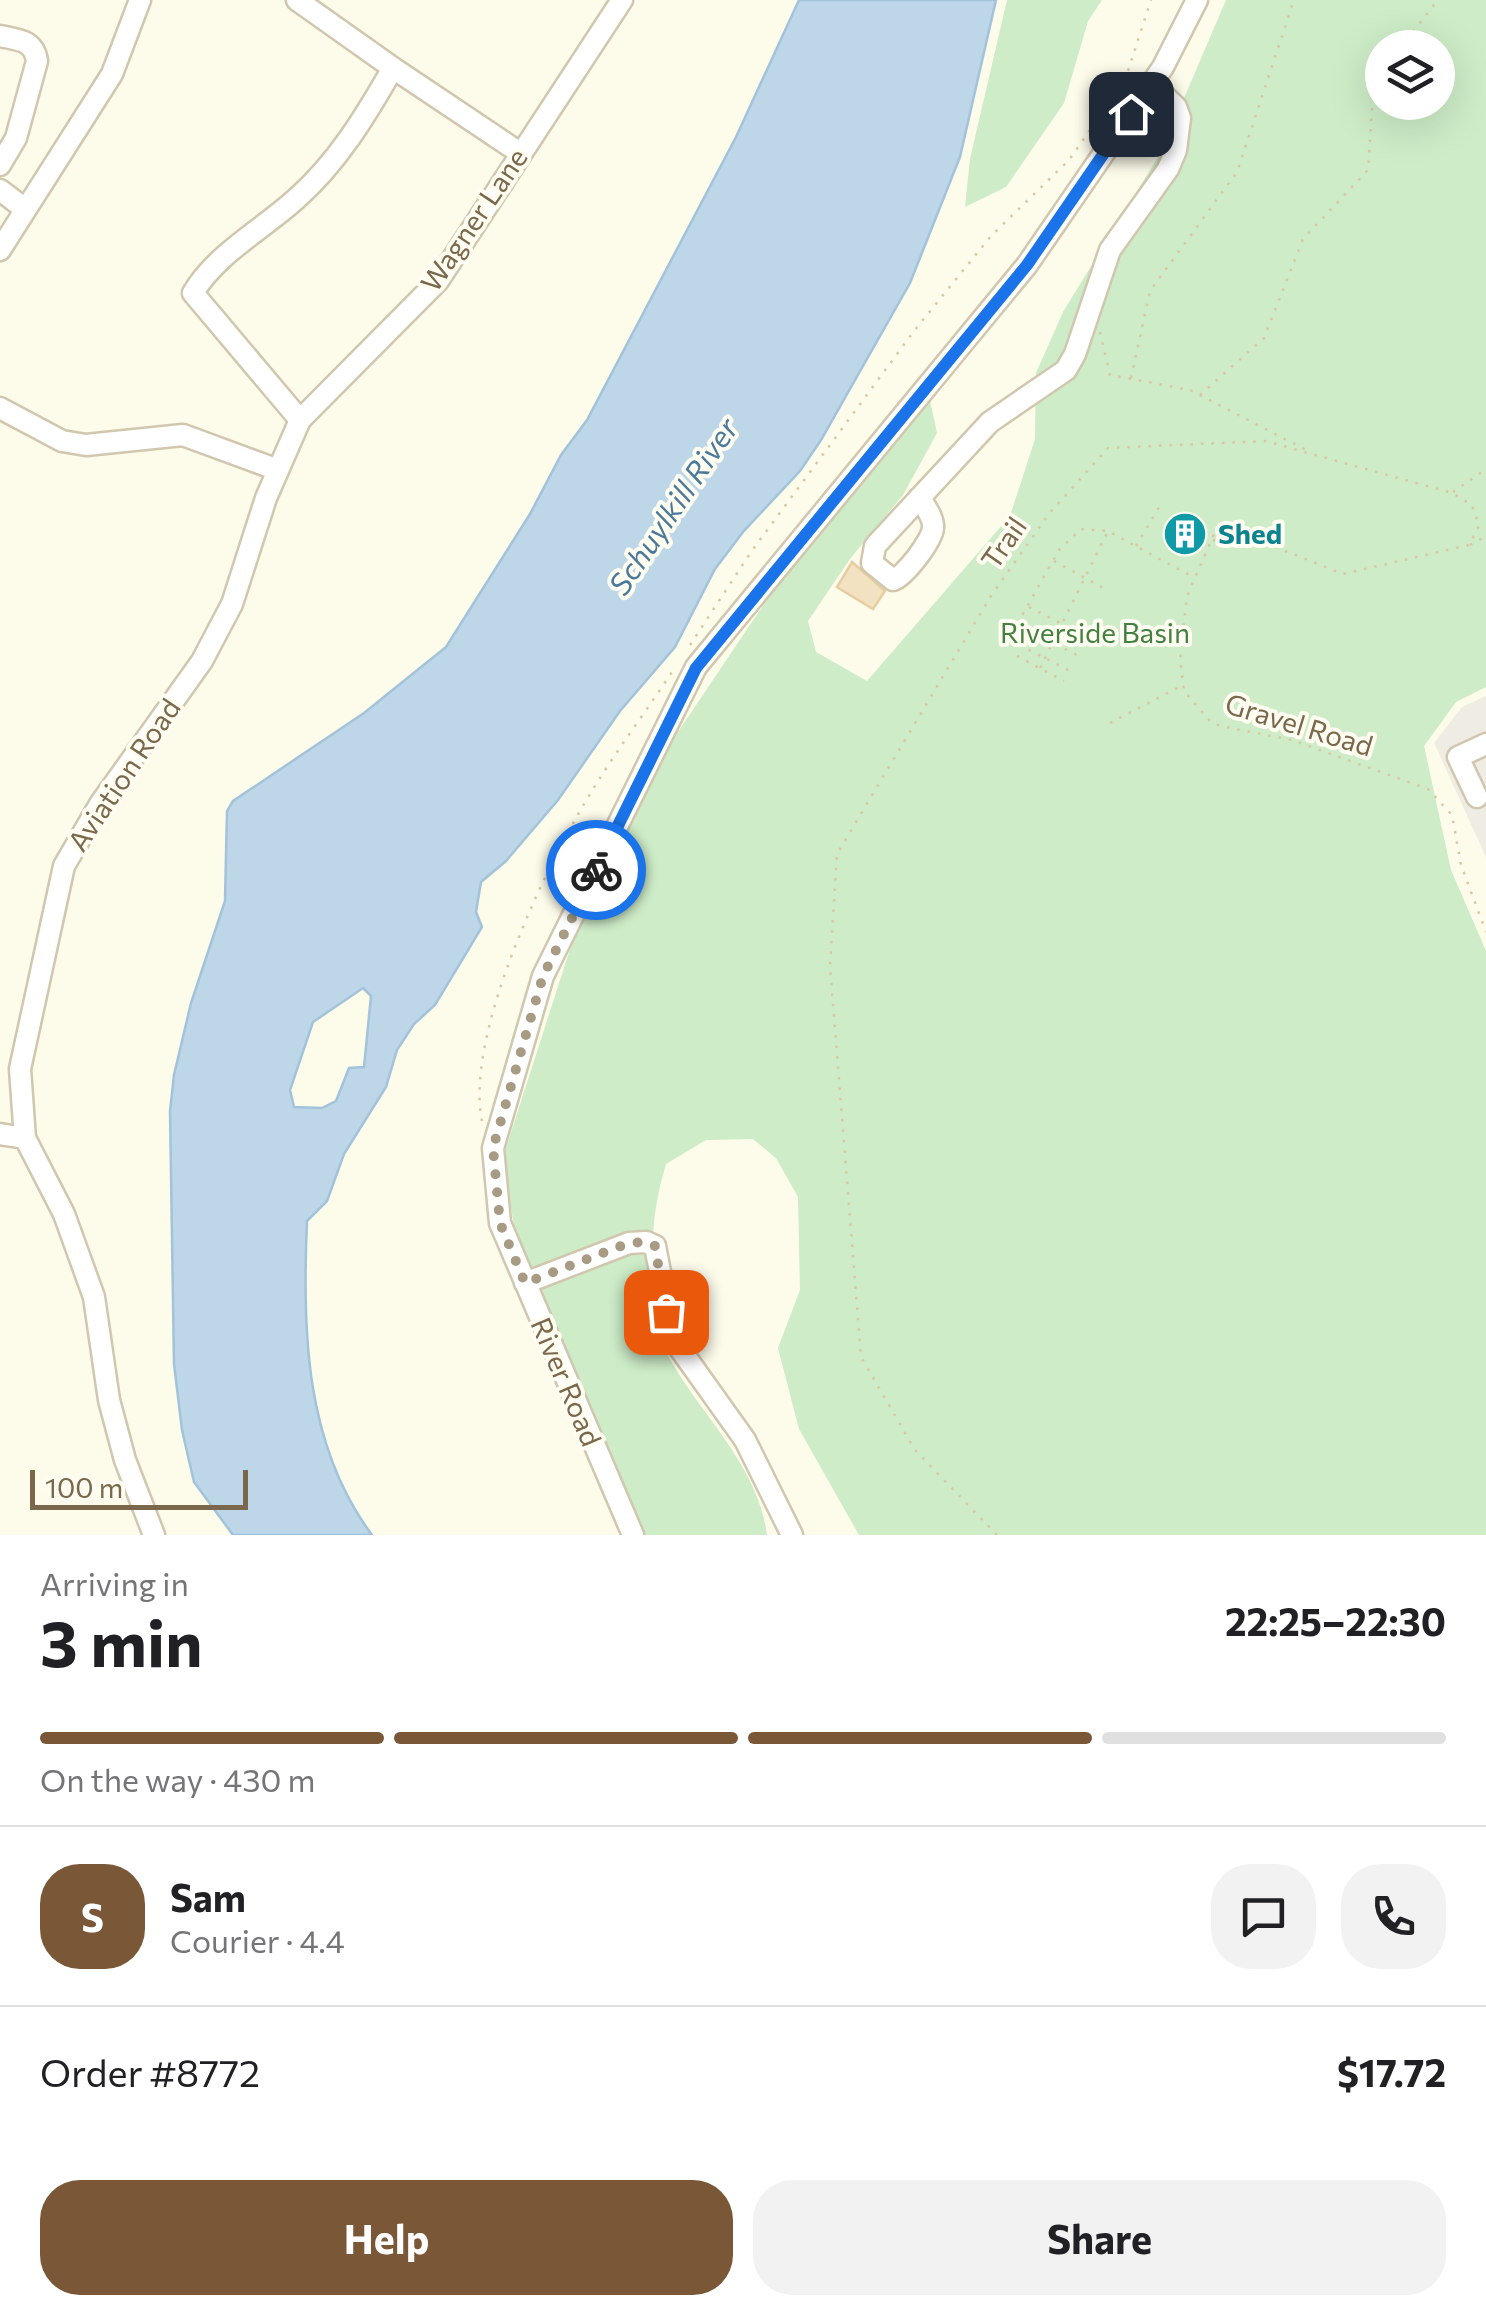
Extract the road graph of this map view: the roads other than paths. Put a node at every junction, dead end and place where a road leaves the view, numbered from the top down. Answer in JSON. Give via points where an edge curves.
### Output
{"nodes":[{"id":1,"x":140,"y":0,"type":"edge"},
{"id":2,"x":296,"y":0,"type":"edge"},
{"id":3,"x":622,"y":0,"type":"edge"},
{"id":4,"x":1197,"y":0,"type":"edge"},
{"id":5,"x":0,"y":36,"type":"edge"},
{"id":6,"x":393,"y":68,"type":"junction"},
{"id":7,"x":1152,"y":83,"type":"junction"},
{"id":8,"x":8,"y":136,"type":"edge"},
{"id":9,"x":520,"y":153,"type":"junction"},
{"id":10,"x":0,"y":165,"type":"edge"},
{"id":11,"x":0,"y":190,"type":"edge"},
{"id":12,"x":25,"y":209,"type":"junction"},
{"id":13,"x":0,"y":250,"type":"edge"},
{"id":14,"x":0,"y":408,"type":"edge"},
{"id":15,"x":300,"y":420,"type":"junction"},
{"id":16,"x":278,"y":470,"type":"junction"},
{"id":17,"x":919,"y":498,"type":"dead end"},
{"id":18,"x":1486,"y":744,"type":"edge"},
{"id":19,"x":1483,"y":802,"type":"edge"},
{"id":20,"x":0,"y":1134,"type":"edge"},
{"id":21,"x":25,"y":1138,"type":"junction"},
{"id":22,"x":525,"y":1283,"type":"junction"},
{"id":23,"x":154,"y":1535,"type":"edge"},
{"id":24,"x":633,"y":1535,"type":"edge"},
{"id":25,"x":792,"y":1535,"type":"edge"}],
"edges":[{"from":1,"to":12,"type":"street","via":[[112,74]]},
{"from":2,"to":6,"type":"street"},
{"from":3,"to":9,"type":"street","name":"Wagner Lane"},
{"from":4,"to":7,"type":"street","name":"River Road"},
{"from":5,"to":8,"type":"street","via":[[26,42],[38,61]]},
{"from":6,"to":9,"type":"street"},
{"from":6,"to":15,"type":"street","via":[[354,134],[322,172],[205,273],[193,293]]},
{"from":7,"to":17,"type":"street","via":[[1180,118],[1176,150],[1110,250],[1066,370],[990,422]]},
{"from":7,"to":22,"type":"street","name":"River Road","via":[[1027,265],[696,668],[543,976],[493,1148],[500,1223]]},
{"from":8,"to":10,"type":"street"},
{"from":9,"to":15,"type":"street","name":"Wagner Lane","via":[[438,281]]},
{"from":11,"to":12,"type":"street"},
{"from":12,"to":13,"type":"street"},
{"from":14,"to":16,"type":"street","via":[[62,441],[86,446],[184,435]]},
{"from":15,"to":16,"type":"street","name":"Aviation Road"},
{"from":16,"to":21,"type":"street","name":"Aviation Road","via":[[232,604],[202,661],[64,866],[20,1068]]},
{"from":18,"to":19,"type":"street","via":[[1458,757]]},
{"from":20,"to":21,"type":"street"},
{"from":21,"to":23,"type":"street","name":"Aviation Road","via":[[64,1214],[94,1297],[109,1400]]},
{"from":22,"to":24,"type":"street","name":"River Road"},
{"from":22,"to":25,"type":"street","via":[[629,1243],[655,1246],[673,1339],[745,1440]]}]}
